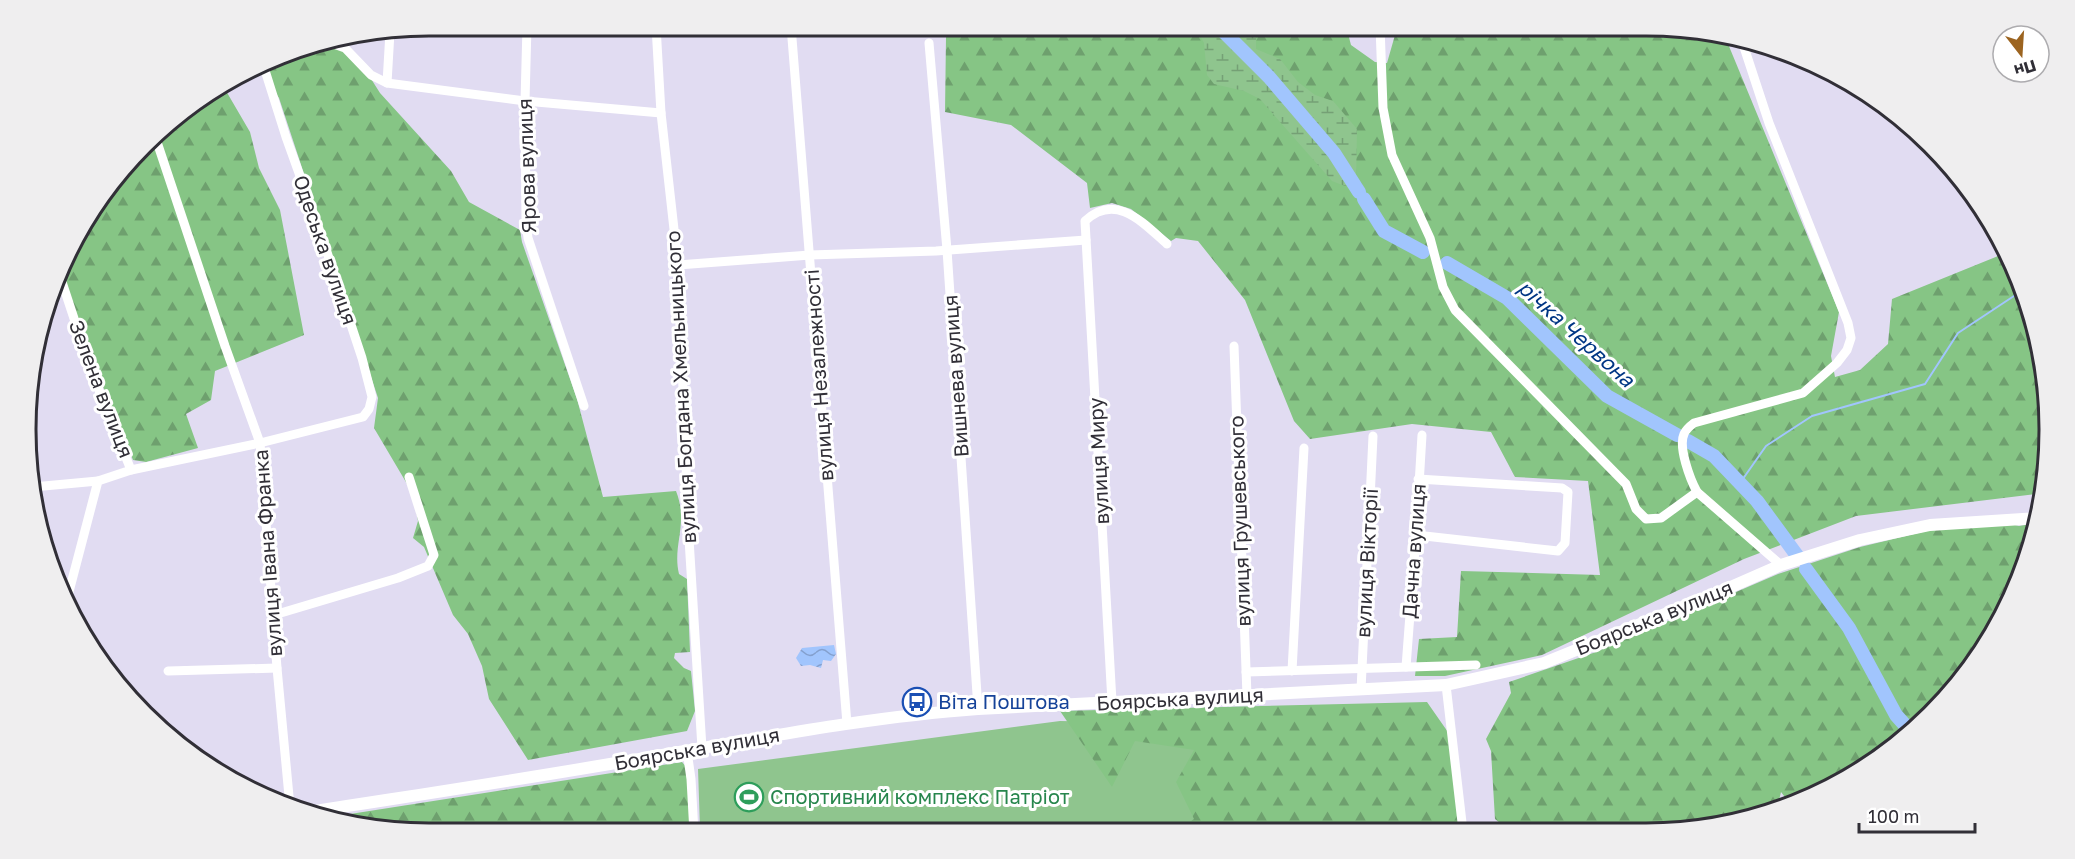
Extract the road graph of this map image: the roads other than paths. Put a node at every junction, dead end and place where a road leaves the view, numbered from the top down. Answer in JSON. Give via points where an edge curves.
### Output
{"nodes":[{"id":1,"x":527,"y":36,"type":"edge"},
{"id":2,"x":656,"y":36,"type":"edge"},
{"id":3,"x":792,"y":36,"type":"edge"},
{"id":4,"x":1380,"y":36,"type":"edge"},
{"id":5,"x":390,"y":38,"type":"edge"},
{"id":6,"x":929,"y":43,"type":"dead end"},
{"id":7,"x":341,"y":46,"type":"edge"},
{"id":8,"x":1744,"y":48,"type":"edge"},
{"id":9,"x":266,"y":72,"type":"edge"},
{"id":10,"x":387,"y":83,"type":"junction"},
{"id":11,"x":525,"y":101,"type":"junction"},
{"id":12,"x":660,"y":113,"type":"junction"},
{"id":13,"x":158,"y":145,"type":"edge"},
{"id":14,"x":1086,"y":240,"type":"junction"},
{"id":15,"x":1167,"y":244,"type":"dead end"},
{"id":16,"x":947,"y":250,"type":"junction"},
{"id":17,"x":810,"y":255,"type":"junction"},
{"id":18,"x":678,"y":265,"type":"junction"},
{"id":19,"x":63,"y":286,"type":"edge"},
{"id":20,"x":1234,"y":346,"type":"dead end"},
{"id":21,"x":584,"y":406,"type":"dead end"},
{"id":22,"x":344,"y":422,"type":"joint"},
{"id":23,"x":1422,"y":435,"type":"dead end"},
{"id":24,"x":1374,"y":436,"type":"dead end"},
{"id":25,"x":260,"y":443,"type":"junction"},
{"id":26,"x":1304,"y":448,"type":"dead end"},
{"id":27,"x":131,"y":470,"type":"junction"},
{"id":28,"x":409,"y":477,"type":"dead end"},
{"id":29,"x":1418,"y":479,"type":"junction"},
{"id":30,"x":98,"y":482,"type":"junction"},
{"id":31,"x":40,"y":486,"type":"edge"},
{"id":32,"x":1697,"y":492,"type":"junction"},
{"id":33,"x":2028,"y":519,"type":"edge"},
{"id":34,"x":1416,"y":535,"type":"junction"},
{"id":35,"x":1781,"y":565,"type":"junction"},
{"id":36,"x":70,"y":588,"type":"edge"},
{"id":37,"x":274,"y":615,"type":"junction"},
{"id":38,"x":1476,"y":665,"type":"dead end"},
{"id":39,"x":277,"y":668,"type":"junction"},
{"id":40,"x":1406,"y":668,"type":"junction"},
{"id":41,"x":1362,"y":669,"type":"junction"},
{"id":42,"x":168,"y":671,"type":"dead end"},
{"id":43,"x":1292,"y":671,"type":"junction"},
{"id":44,"x":1246,"y":672,"type":"junction"},
{"id":45,"x":1446,"y":686,"type":"junction"},
{"id":46,"x":1362,"y":690,"type":"junction"},
{"id":47,"x":1247,"y":696,"type":"junction"},
{"id":48,"x":1113,"y":702,"type":"junction"},
{"id":49,"x":978,"y":709,"type":"junction"},
{"id":50,"x":847,"y":724,"type":"junction"},
{"id":51,"x":702,"y":748,"type":"junction"},
{"id":52,"x":687,"y":751,"type":"junction"},
{"id":53,"x":289,"y":797,"type":"edge"},
{"id":54,"x":326,"y":809,"type":"edge"},
{"id":55,"x":693,"y":823,"type":"edge"},
{"id":56,"x":1461,"y":823,"type":"edge"}],
"edges":[{"from":1,"to":11,"type":"street","name":"Ярова вулиця"},
{"from":2,"to":12,"type":"street","name":"вулиця Богдана Хмельницького"},
{"from":3,"to":17,"type":"street","name":"вулиця Незалежності"},
{"from":4,"to":32,"type":"street","via":[[1383,108],[1392,155],[1430,238],[1443,287],[1455,310],[1626,484],[1636,509],[1646,519],[1661,518]]},
{"from":5,"to":10,"type":"street"},
{"from":6,"to":16,"type":"street","name":"Вишнева вулиця"},
{"from":7,"to":10,"type":"street","via":[[371,75]]},
{"from":8,"to":32,"type":"street","via":[[1851,338],[1837,363],[1803,393],[1694,423],[1685,431],[1682,442]]},
{"from":9,"to":22,"type":"street","name":"Одеська вулиця","via":[[349,315],[372,397],[363,417]]},
{"from":10,"to":11,"type":"street"},
{"from":11,"to":12,"type":"street"},
{"from":11,"to":21,"type":"street","name":"Ярова вулиця","via":[[528,238]]},
{"from":12,"to":18,"type":"street","name":"вулиця Богдана Хмельницького"},
{"from":13,"to":25,"type":"street","name":"вулиця Івана Франка"},
{"from":14,"to":15,"type":"street","name":"вулиця Миру","via":[[1085,221],[1094,213],[1112,209],[1135,216]]},
{"from":14,"to":16,"type":"street"},
{"from":14,"to":48,"type":"street","name":"вулиця Миру"},
{"from":16,"to":17,"type":"street"},
{"from":16,"to":49,"type":"street","name":"Вишнева вулиця"},
{"from":17,"to":18,"type":"street"},
{"from":17,"to":50,"type":"street","name":"вулиця Незалежності"},
{"from":18,"to":51,"type":"street","name":"вулиця Богдана Хмельницького"},
{"from":19,"to":27,"type":"street","name":"Зелена вулиця","via":[[92,374]]},
{"from":20,"to":44,"type":"street","name":"вулиця Грушевського"},
{"from":22,"to":25,"type":"street","name":"Зелена вулиця"},
{"from":23,"to":29,"type":"street","name":"Дачна вулиця"},
{"from":24,"to":41,"type":"street","name":"вулиця Вікторії"},
{"from":25,"to":27,"type":"street","name":"Зелена вулиця"},
{"from":25,"to":37,"type":"street","name":"вулиця Івана Франка"},
{"from":26,"to":43,"type":"street"},
{"from":27,"to":30,"type":"street","name":"Зелена вулиця"},
{"from":28,"to":37,"type":"street","via":[[434,555],[428,566]]},
{"from":29,"to":34,"type":"street","name":"Дачна вулиця"},
{"from":29,"to":34,"type":"street","via":[[1562,488],[1568,492],[1565,543],[1558,550]]},
{"from":30,"to":31,"type":"street","name":"Зелена вулиця"},
{"from":30,"to":36,"type":"street","name":"Зелена вулиця"},
{"from":32,"to":35,"type":"street"},
{"from":33,"to":35,"type":"street","name":"Боярська вулиця","via":[[1930,525],[1860,540]]},
{"from":34,"to":40,"type":"street","name":"Дачна вулиця"},
{"from":35,"to":45,"type":"street","name":"Боярська вулиця","via":[[1544,663]]},
{"from":37,"to":39,"type":"street","name":"вулиця Івана Франка"},
{"from":38,"to":40,"type":"street"},
{"from":39,"to":42,"type":"street"},
{"from":39,"to":53,"type":"street","name":"вулиця Івана Франка"},
{"from":40,"to":41,"type":"street"},
{"from":41,"to":43,"type":"street"},
{"from":41,"to":46,"type":"street","name":"вулиця Вікторії"},
{"from":43,"to":44,"type":"street"},
{"from":44,"to":47,"type":"street","name":"вулиця Грушевського"},
{"from":45,"to":46,"type":"street","name":"Боярська вулиця"},
{"from":45,"to":56,"type":"street"},
{"from":46,"to":47,"type":"street","name":"Боярська вулиця"},
{"from":47,"to":48,"type":"street","name":"Боярська вулиця"},
{"from":48,"to":49,"type":"street","name":"Боярська вулиця"},
{"from":49,"to":50,"type":"street","name":"Боярська вулиця"},
{"from":50,"to":51,"type":"street","name":"Боярська вулиця"},
{"from":51,"to":52,"type":"street","name":"Боярська вулиця"},
{"from":52,"to":54,"type":"street","name":"Боярська вулиця"},
{"from":52,"to":55,"type":"street"}]}
